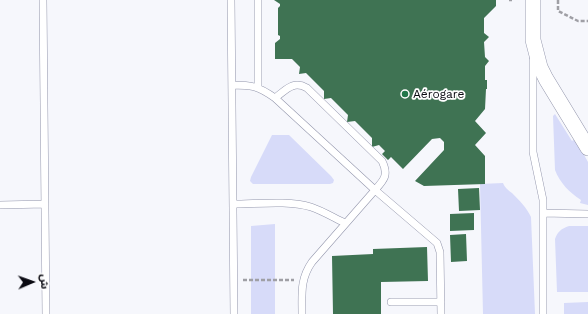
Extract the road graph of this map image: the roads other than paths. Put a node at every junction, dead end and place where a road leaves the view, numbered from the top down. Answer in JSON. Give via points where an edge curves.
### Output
{"nodes":[{"id":1,"x":43,"y":0,"type":"edge"},
{"id":2,"x":231,"y":0,"type":"edge"},
{"id":3,"x":258,"y":0,"type":"edge"},
{"id":4,"x":533,"y":0,"type":"edge"},
{"id":5,"x":533,"y":40,"type":"junction"},
{"id":6,"x":232,"y":85,"type":"junction"},
{"id":7,"x":258,"y":88,"type":"junction"},
{"id":8,"x":275,"y":98,"type":"junction"},
{"id":9,"x":588,"y":148,"type":"edge"},
{"id":10,"x":375,"y":190,"type":"junction"},
{"id":11,"x":45,"y":204,"type":"junction"},
{"id":12,"x":233,"y":204,"type":"junction"},
{"id":13,"x":0,"y":205,"type":"edge"},
{"id":14,"x":543,"y":213,"type":"junction"},
{"id":15,"x":588,"y":214,"type":"edge"},
{"id":16,"x":345,"y":223,"type":"junction"},
{"id":17,"x":391,"y":302,"type":"dead end"},
{"id":18,"x":441,"y":302,"type":"junction"},
{"id":19,"x":46,"y":314,"type":"edge"},
{"id":20,"x":234,"y":314,"type":"edge"},
{"id":21,"x":302,"y":314,"type":"edge"},
{"id":22,"x":441,"y":314,"type":"edge"},
{"id":23,"x":543,"y":314,"type":"edge"}],
"edges":[{"from":1,"to":11,"type":"lane"},
{"from":2,"to":6,"type":"lane"},
{"from":3,"to":7,"type":"lane"},
{"from":4,"to":5,"type":"street"},
{"from":5,"to":9,"type":"street","via":[[546,79]]},
{"from":5,"to":14,"type":"lane","via":[[534,152]]},
{"from":6,"to":7,"type":"lane"},
{"from":6,"to":12,"type":"lane"},
{"from":7,"to":8,"type":"lane"},
{"from":8,"to":10,"type":"lane"},
{"from":8,"to":10,"type":"lane","via":[[295,84],[307,88],[382,161],[384,179]]},
{"from":10,"to":16,"type":"lane"},
{"from":10,"to":18,"type":"lane","via":[[437,243],[440,252]]},
{"from":11,"to":13,"type":"lane"},
{"from":11,"to":19,"type":"lane"},
{"from":12,"to":16,"type":"lane","via":[[298,204],[311,207]]},
{"from":12,"to":20,"type":"lane"},
{"from":14,"to":15,"type":"lane"},
{"from":14,"to":23,"type":"lane"},
{"from":16,"to":21,"type":"lane","via":[[306,270],[303,280]]},
{"from":17,"to":18,"type":"lane"},
{"from":18,"to":22,"type":"lane"}]}
